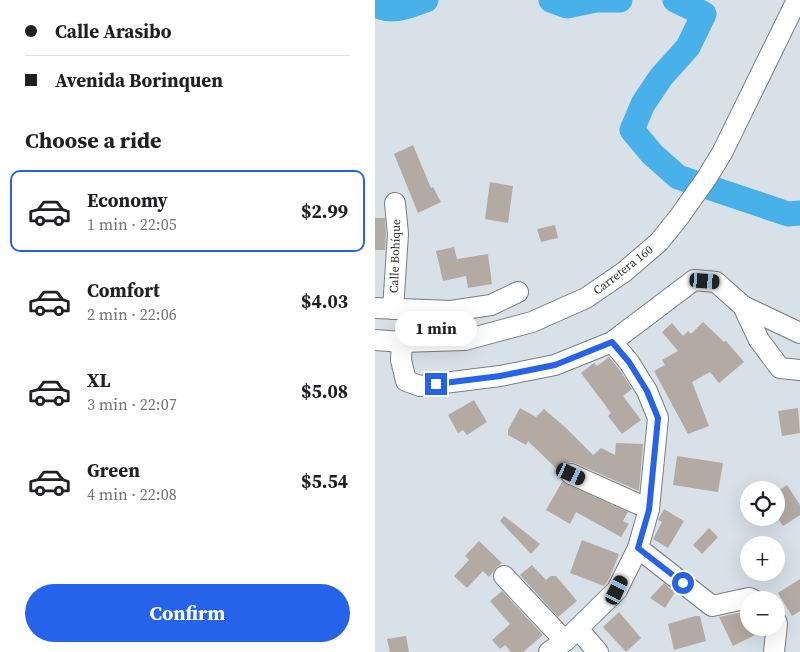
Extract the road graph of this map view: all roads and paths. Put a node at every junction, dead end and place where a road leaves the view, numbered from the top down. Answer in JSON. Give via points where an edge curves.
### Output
{"nodes":[{"id":1,"x":797,"y":0,"type":"edge"},
{"id":2,"x":395,"y":203,"type":"dead end"},
{"id":3,"x":518,"y":292,"type":"dead end"},
{"id":4,"x":743,"y":306,"type":"junction"},
{"id":5,"x":384,"y":309,"type":"edge"},
{"id":6,"x":800,"y":333,"type":"edge"},
{"id":7,"x":375,"y":340,"type":"edge"},
{"id":8,"x":402,"y":342,"type":"junction"},
{"id":9,"x":612,"y":342,"type":"junction"},
{"id":10,"x":800,"y":370,"type":"edge"},
{"id":11,"x":571,"y":474,"type":"dead end"},
{"id":12,"x":649,"y":510,"type":"junction"},
{"id":13,"x":638,"y":548,"type":"junction"},
{"id":14,"x":504,"y":576,"type":"dead end"},
{"id":15,"x":740,"y":600,"type":"edge"},
{"id":16,"x":776,"y":636,"type":"edge"},
{"id":17,"x":564,"y":641,"type":"edge"},
{"id":18,"x":598,"y":652,"type":"edge"},
{"id":19,"x":774,"y":652,"type":"edge"}],
"edges":[{"from":1,"to":8,"type":"street","name":"Carretera 160","via":[[722,153],[659,242],[586,298],[532,322],[465,340]]},
{"from":2,"to":5,"type":"street","name":"Calle Bohíque","via":[[398,234]]},
{"from":3,"to":5,"type":"street","via":[[491,304],[451,311]]},
{"from":4,"to":6,"type":"street"},
{"from":4,"to":9,"type":"street","via":[[716,282],[694,280]]},
{"from":4,"to":10,"type":"street","via":[[759,340],[780,368]]},
{"from":7,"to":8,"type":"street","name":"Carretera 160"},
{"from":8,"to":9,"type":"street","via":[[401,360],[406,381],[420,386],[555,365]]},
{"from":9,"to":12,"type":"street","via":[[647,391],[658,418]]},
{"from":11,"to":12,"type":"street"},
{"from":12,"to":13,"type":"street"},
{"from":13,"to":15,"type":"street","via":[[712,606]]},
{"from":13,"to":17,"type":"street","via":[[617,590]]},
{"from":14,"to":17,"type":"street"},
{"from":16,"to":19,"type":"street"},
{"from":17,"to":18,"type":"street"}]}
